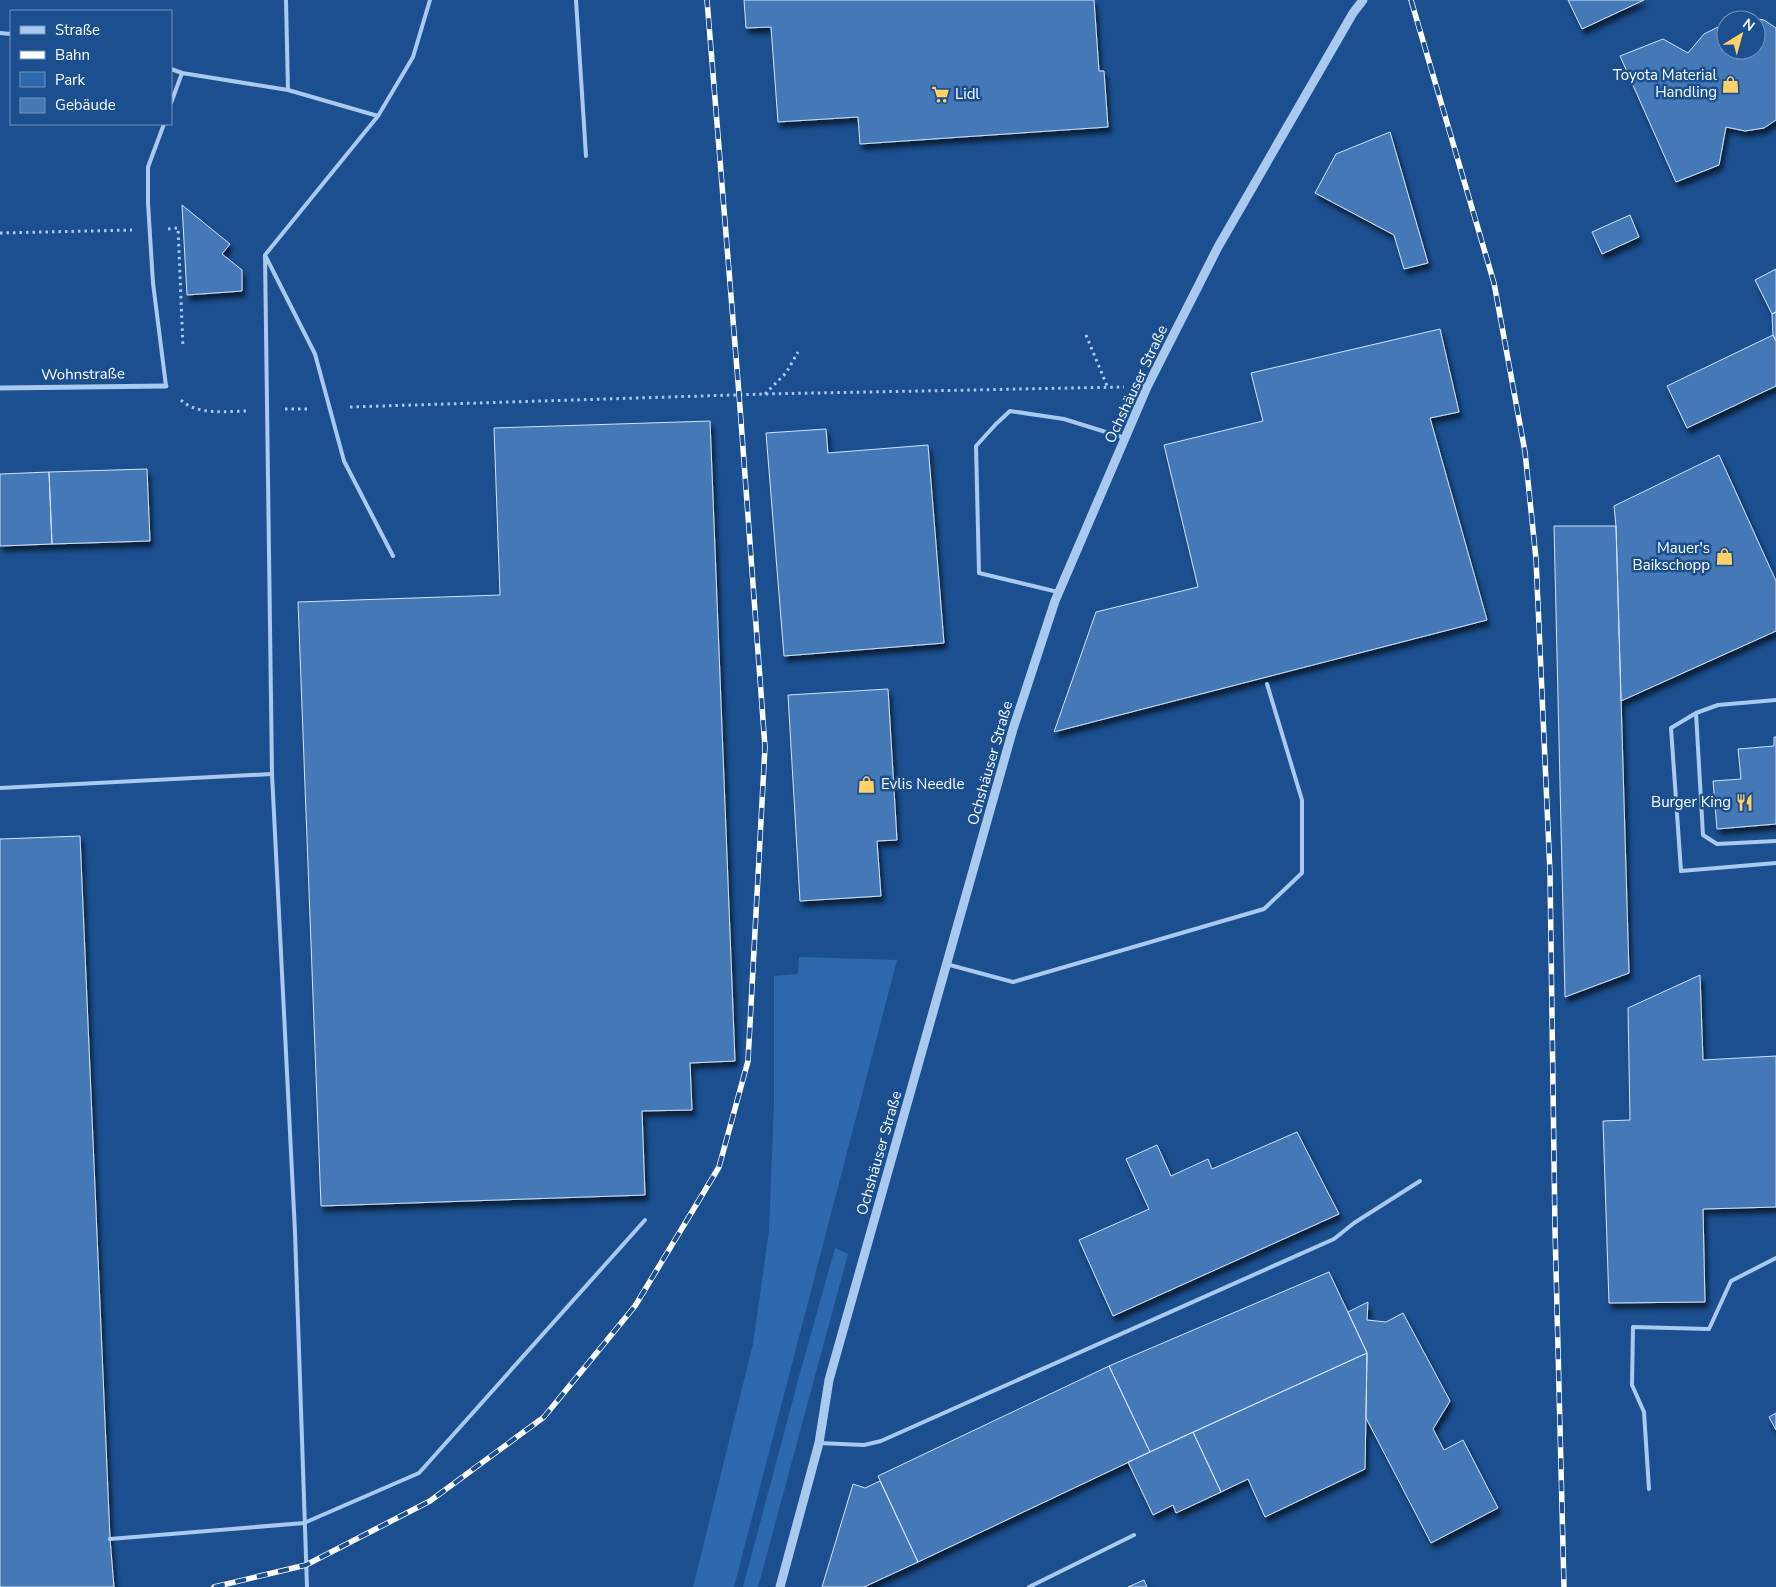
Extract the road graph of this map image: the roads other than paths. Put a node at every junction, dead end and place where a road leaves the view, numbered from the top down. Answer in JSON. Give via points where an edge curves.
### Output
{"nodes":[{"id":1,"x":286,"y":0,"type":"edge"},
{"id":2,"x":430,"y":0,"type":"edge"},
{"id":3,"x":576,"y":0,"type":"edge"},
{"id":4,"x":1363,"y":0,"type":"edge"},
{"id":5,"x":172,"y":70,"type":"edge"},
{"id":6,"x":182,"y":73,"type":"junction"},
{"id":7,"x":288,"y":90,"type":"junction"},
{"id":8,"x":172,"y":100,"type":"edge"},
{"id":9,"x":378,"y":116,"type":"junction"},
{"id":10,"x":164,"y":125,"type":"edge"},
{"id":11,"x":586,"y":156,"type":"dead end"},
{"id":12,"x":265,"y":255,"type":"junction"},
{"id":13,"x":166,"y":386,"type":"joint"},
{"id":14,"x":0,"y":388,"type":"edge"},
{"id":15,"x":1125,"y":438,"type":"junction"},
{"id":16,"x":393,"y":556,"type":"dead end"},
{"id":17,"x":1059,"y":592,"type":"junction"},
{"id":18,"x":1268,"y":684,"type":"dead end"},
{"id":19,"x":1776,"y":700,"type":"edge"},
{"id":20,"x":1696,"y":713,"type":"junction"},
{"id":21,"x":272,"y":774,"type":"junction"},
{"id":22,"x":0,"y":788,"type":"edge"},
{"id":23,"x":1776,"y":841,"type":"edge"},
{"id":24,"x":1776,"y":863,"type":"edge"},
{"id":25,"x":946,"y":964,"type":"junction"},
{"id":26,"x":1420,"y":1181,"type":"dead end"},
{"id":27,"x":645,"y":1220,"type":"dead end"},
{"id":28,"x":1776,"y":1258,"type":"edge"},
{"id":29,"x":818,"y":1443,"type":"junction"},
{"id":30,"x":1649,"y":1489,"type":"dead end"},
{"id":31,"x":304,"y":1523,"type":"junction"},
{"id":32,"x":1134,"y":1535,"type":"dead end"},
{"id":33,"x":110,"y":1539,"type":"dead end"},
{"id":34,"x":307,"y":1587,"type":"edge"},
{"id":35,"x":780,"y":1587,"type":"edge"},
{"id":36,"x":1030,"y":1587,"type":"edge"}],
"edges":[{"from":1,"to":7,"type":"lane"},
{"from":2,"to":9,"type":"lane","via":[[413,57]]},
{"from":3,"to":11,"type":"lane"},
{"from":4,"to":15,"type":"street","name":"Ochshäuser Straße","via":[[1218,248],[1147,386]]},
{"from":5,"to":6,"type":"lane"},
{"from":6,"to":7,"type":"lane"},
{"from":6,"to":8,"type":"lane"},
{"from":7,"to":9,"type":"lane"},
{"from":9,"to":12,"type":"lane"},
{"from":10,"to":13,"type":"lane","via":[[148,167],[148,203],[152,283]]},
{"from":12,"to":16,"type":"lane","via":[[315,354],[344,461]]},
{"from":12,"to":21,"type":"lane"},
{"from":13,"to":14,"type":"street","name":"Wohnstraße"},
{"from":15,"to":17,"type":"street","name":"Ochshäuser Straße"},
{"from":15,"to":17,"type":"lane","via":[[1064,419],[1010,411],[976,446],[979,573]]},
{"from":17,"to":25,"type":"street","name":"Ochshäuser Straße","via":[[1013,729]]},
{"from":18,"to":25,"type":"lane","via":[[1302,800],[1302,873],[1264,909],[1013,982]]},
{"from":19,"to":20,"type":"lane","via":[[1718,705]]},
{"from":20,"to":23,"type":"lane","via":[[1703,834],[1717,844]]},
{"from":20,"to":24,"type":"lane","via":[[1671,728],[1681,872]]},
{"from":21,"to":22,"type":"lane"},
{"from":21,"to":31,"type":"lane","via":[[295,1232]]},
{"from":25,"to":29,"type":"street","name":"Ochshäuser Straße","via":[[829,1380]]},
{"from":26,"to":29,"type":"lane","via":[[1334,1239],[880,1442],[864,1445]]},
{"from":27,"to":31,"type":"lane","via":[[419,1473]]},
{"from":28,"to":30,"type":"lane","via":[[1731,1281],[1709,1329],[1633,1327],[1632,1385],[1644,1412]]},
{"from":29,"to":35,"type":"street","name":"Ochshäuser Straße"},
{"from":31,"to":33,"type":"lane"},
{"from":31,"to":34,"type":"lane"},
{"from":32,"to":36,"type":"lane"}]}
